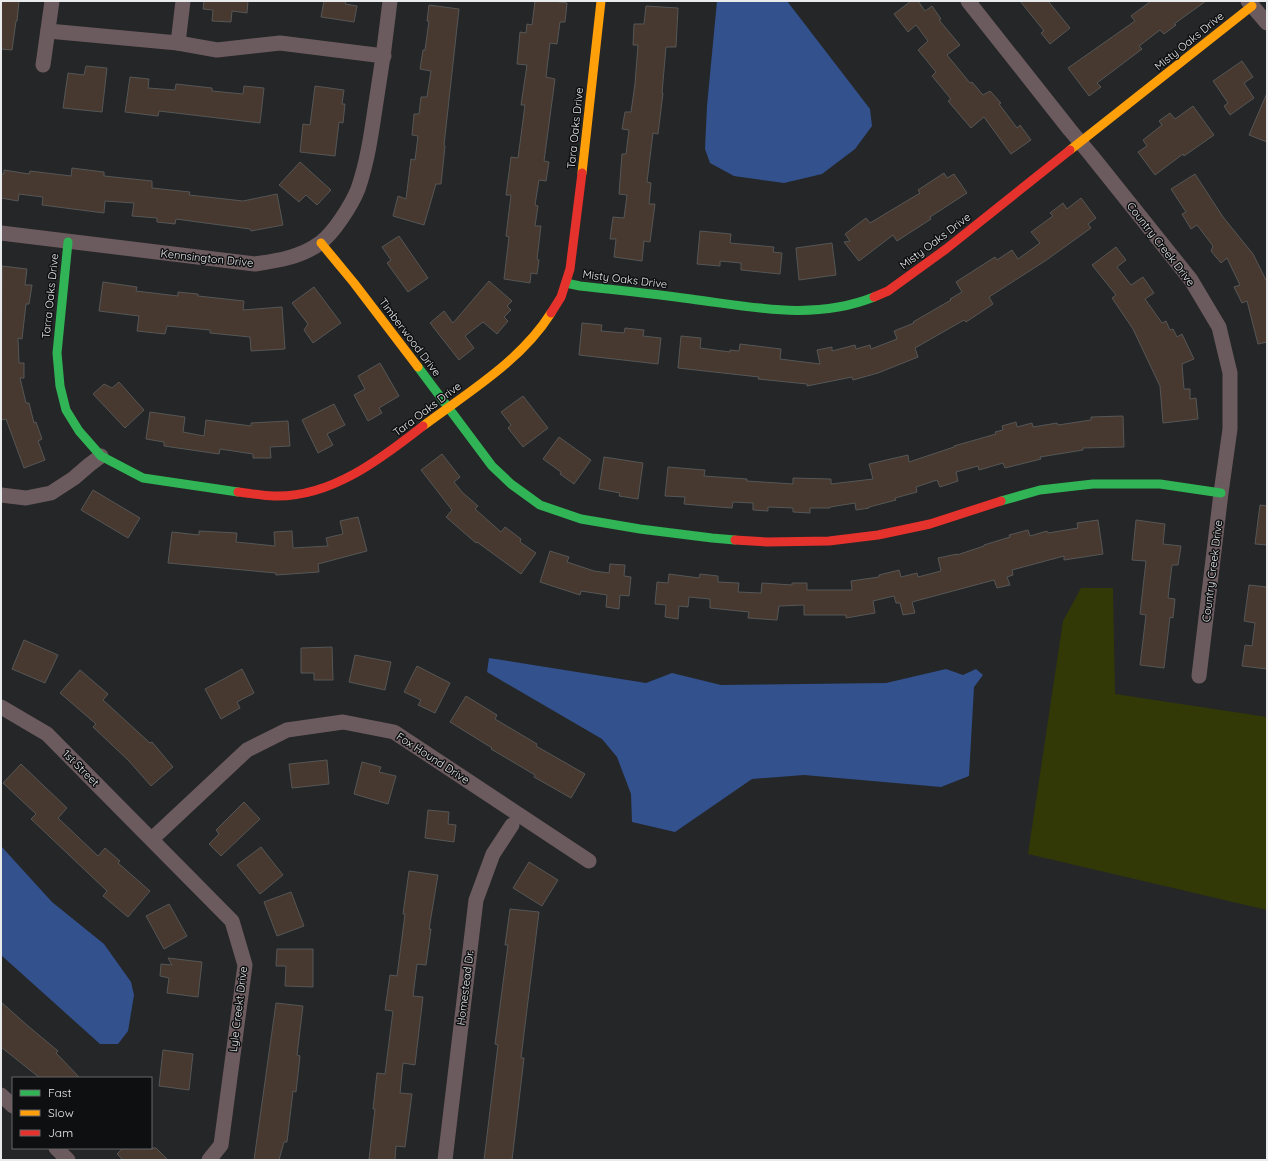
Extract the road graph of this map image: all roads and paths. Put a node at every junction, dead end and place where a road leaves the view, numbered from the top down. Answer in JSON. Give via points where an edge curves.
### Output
{"nodes":[{"id":1,"x":52,"y":1,"type":"edge"},
{"id":2,"x":183,"y":1,"type":"edge"},
{"id":3,"x":390,"y":1,"type":"edge"},
{"id":4,"x":601,"y":1,"type":"edge"},
{"id":5,"x":968,"y":1,"type":"edge"},
{"id":6,"x":1250,"y":3,"type":"edge"},
{"id":7,"x":1267,"y":23,"type":"edge"},
{"id":8,"x":48,"y":31,"type":"junction"},
{"id":9,"x":178,"y":43,"type":"junction"},
{"id":10,"x":384,"y":56,"type":"junction"},
{"id":11,"x":43,"y":65,"type":"dead end"},
{"id":12,"x":1081,"y":143,"type":"junction"},
{"id":13,"x":1,"y":233,"type":"edge"},
{"id":14,"x":68,"y":242,"type":"junction"},
{"id":15,"x":321,"y":243,"type":"junction"},
{"id":16,"x":566,"y":284,"type":"junction"},
{"id":17,"x":56,"y":352,"type":"joint"},
{"id":18,"x":448,"y":408,"type":"junction"},
{"id":19,"x":102,"y":456,"type":"junction"},
{"id":20,"x":1221,"y":493,"type":"junction"},
{"id":21,"x":1,"y":495,"type":"edge"},
{"id":22,"x":1199,"y":676,"type":"dead end"},
{"id":23,"x":1,"y":707,"type":"edge"},
{"id":24,"x":512,"y":825,"type":"dead end"},
{"id":25,"x":152,"y":839,"type":"junction"},
{"id":26,"x":589,"y":861,"type":"dead end"},
{"id":27,"x":1,"y":1095,"type":"edge"},
{"id":28,"x":12,"y":1105,"type":"edge"},
{"id":29,"x":57,"y":1149,"type":"edge"},
{"id":30,"x":68,"y":1160,"type":"edge"},
{"id":31,"x":208,"y":1160,"type":"edge"},
{"id":32,"x":445,"y":1160,"type":"edge"}],
"edges":[{"from":1,"to":8,"type":"street"},
{"from":2,"to":9,"type":"street"},
{"from":3,"to":10,"type":"street","name":"Kennsington Drive"},
{"from":4,"to":16,"type":"street","name":"Tara Oaks Drive","via":[[576,228]]},
{"from":5,"to":12,"type":"street","name":"Country Creek Drive"},
{"from":6,"to":7,"type":"street"},
{"from":6,"to":12,"type":"street","name":"Misty Oaks Drive"},
{"from":8,"to":9,"type":"street"},
{"from":8,"to":11,"type":"street"},
{"from":9,"to":10,"type":"street","via":[[217,50],[280,43]]},
{"from":10,"to":15,"type":"street","name":"Kennsington Drive","via":[[370,143],[358,190],[344,214]]},
{"from":12,"to":16,"type":"street","name":"Misty Oaks Drive","via":[[946,249],[888,291],[868,299],[830,309],[793,311]]},
{"from":12,"to":20,"type":"street","name":"Country Creek Drive","via":[[1191,280],[1219,328],[1230,373],[1230,429]]},
{"from":13,"to":14,"type":"street","name":"Kennsington Drive"},
{"from":14,"to":15,"type":"street","name":"Kennsington Drive","via":[[255,264],[292,257]]},
{"from":14,"to":17,"type":"street","name":"Tarra Oaks Drive"},
{"from":15,"to":18,"type":"street","name":"Timberwood Drive"},
{"from":16,"to":18,"type":"street","name":"Tara Oaks Drive","via":[[543,326],[530,341]]},
{"from":17,"to":19,"type":"street","name":"Tara Oaks Drive","via":[[66,410],[79,431]]},
{"from":18,"to":19,"type":"street","name":"Tara Oaks Drive","via":[[394,449],[340,482],[306,493],[275,496],[143,478]]},
{"from":18,"to":20,"type":"street","name":"Timberwood Drive","via":[[492,466],[540,505],[581,519],[676,533],[767,542],[828,541],[878,536],[930,524],[1040,490],[1093,484],[1160,484]]},
{"from":19,"to":21,"type":"street","via":[[51,493],[26,498]]},
{"from":20,"to":22,"type":"street","name":"Country Creek Drive"},
{"from":23,"to":25,"type":"street","name":"1st Street","via":[[48,734]]},
{"from":24,"to":32,"type":"street","name":"Homestead Dr.","via":[[493,854],[476,900]]},
{"from":25,"to":26,"type":"street","name":"Fox Hound Drive","via":[[247,750],[287,730],[343,722],[394,732]]},
{"from":25,"to":31,"type":"street","name":"Lyle Creekt Drive","via":[[232,921],[245,965],[221,1145]]},
{"from":27,"to":28,"type":"street"},
{"from":29,"to":30,"type":"street"}]}
